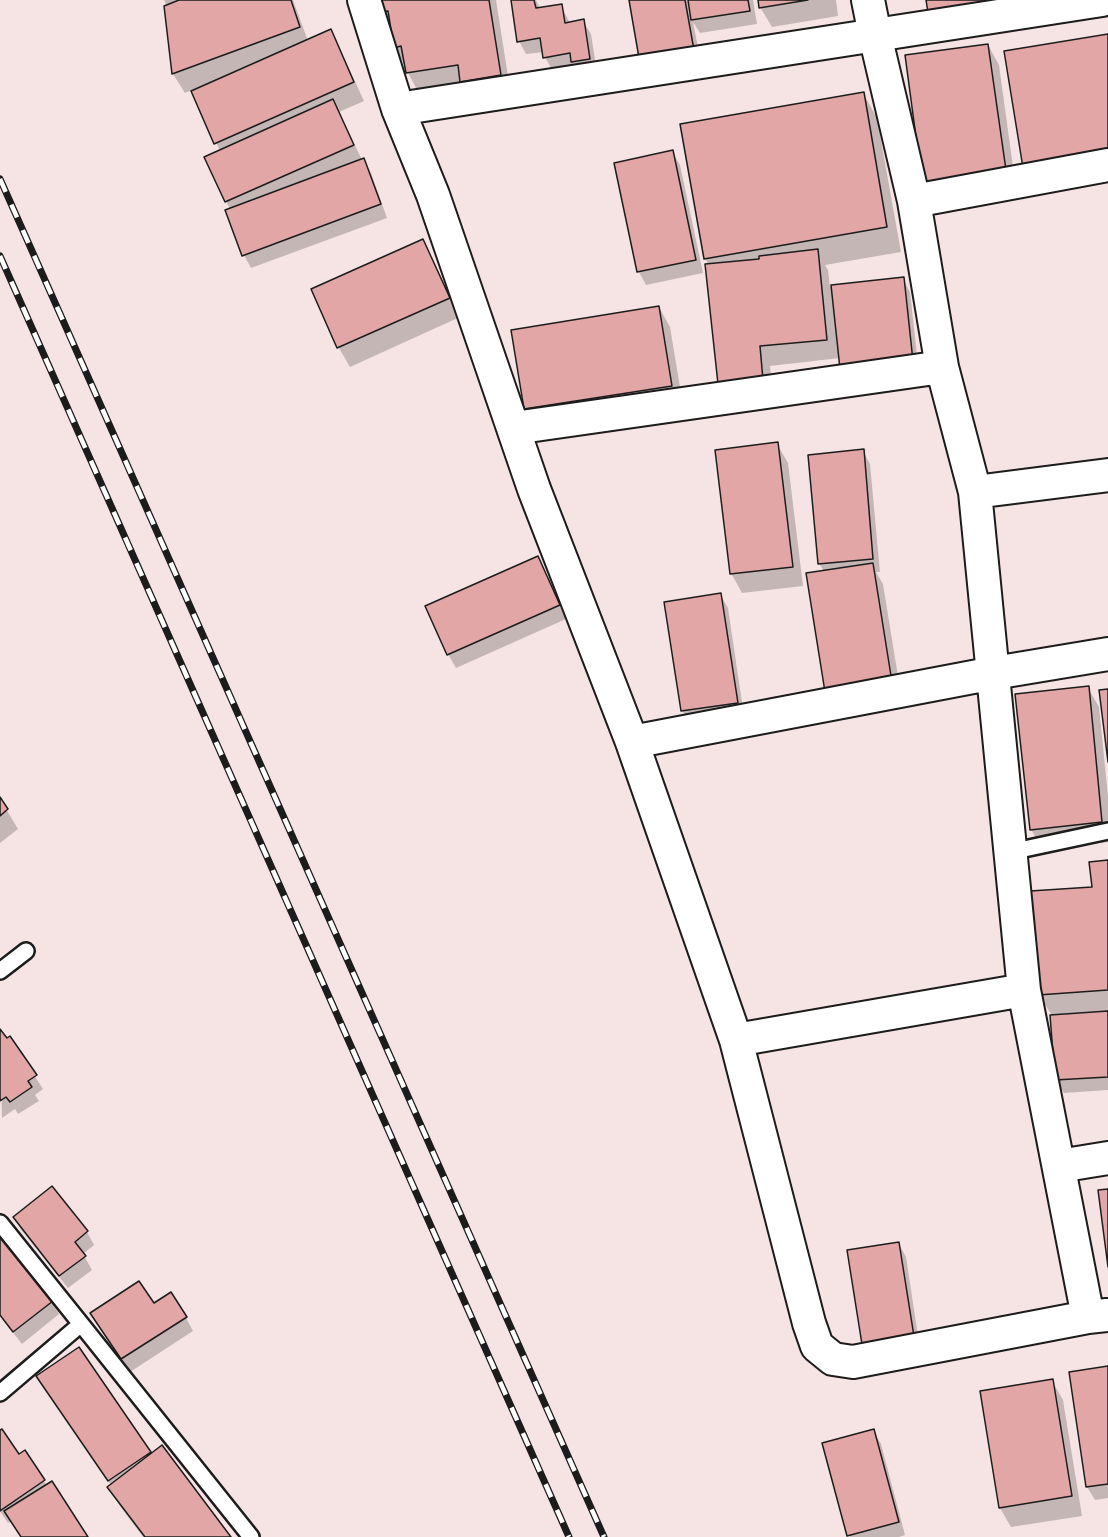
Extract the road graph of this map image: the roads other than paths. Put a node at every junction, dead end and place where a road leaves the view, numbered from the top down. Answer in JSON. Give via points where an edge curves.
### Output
{"nodes":[{"id":1,"x":364,"y":0,"type":"edge"},
{"id":2,"x":868,"y":0,"type":"edge"},
{"id":3,"x":1102,"y":0,"type":"edge"},
{"id":4,"x":875,"y":35,"type":"junction"},
{"id":5,"x":398,"y":109,"type":"junction"},
{"id":6,"x":1108,"y":165,"type":"edge"},
{"id":7,"x":914,"y":201,"type":"junction"},
{"id":8,"x":942,"y":367,"type":"junction"},
{"id":9,"x":514,"y":428,"type":"junction"},
{"id":10,"x":1108,"y":475,"type":"edge"},
{"id":11,"x":975,"y":492,"type":"junction"},
{"id":12,"x":1108,"y":654,"type":"edge"},
{"id":13,"x":994,"y":673,"type":"junction"},
{"id":14,"x":632,"y":742,"type":"junction"},
{"id":15,"x":1108,"y":831,"type":"edge"},
{"id":16,"x":1011,"y":852,"type":"junction"},
{"id":17,"x":26,"y":951,"type":"dead end"},
{"id":18,"x":0,"y":971,"type":"edge"},
{"id":19,"x":1024,"y":990,"type":"junction"},
{"id":20,"x":736,"y":1040,"type":"junction"},
{"id":21,"x":1108,"y":1158,"type":"edge"},
{"id":22,"x":1059,"y":1166,"type":"junction"},
{"id":23,"x":0,"y":1223,"type":"edge"},
{"id":24,"x":1098,"y":1316,"type":"edge"},
{"id":25,"x":81,"y":1324,"type":"junction"},
{"id":26,"x":0,"y":1393,"type":"edge"},
{"id":27,"x":251,"y":1537,"type":"edge"}],
"edges":[{"from":1,"to":5,"type":"street"},
{"from":2,"to":4,"type":"street"},
{"from":3,"to":4,"type":"street"},
{"from":4,"to":5,"type":"street"},
{"from":4,"to":7,"type":"street"},
{"from":5,"to":9,"type":"street","via":[[433,195]]},
{"from":6,"to":7,"type":"street"},
{"from":7,"to":8,"type":"street"},
{"from":8,"to":9,"type":"street"},
{"from":8,"to":11,"type":"street"},
{"from":9,"to":14,"type":"street"},
{"from":10,"to":11,"type":"street"},
{"from":11,"to":13,"type":"street"},
{"from":12,"to":13,"type":"street"},
{"from":13,"to":14,"type":"street"},
{"from":13,"to":16,"type":"street"},
{"from":14,"to":20,"type":"street"},
{"from":15,"to":16,"type":"lane"},
{"from":16,"to":19,"type":"street"},
{"from":17,"to":18,"type":"lane"},
{"from":19,"to":20,"type":"street"},
{"from":19,"to":22,"type":"street"},
{"from":20,"to":24,"type":"street","via":[[809,1323],[817,1346],[833,1359],[853,1362]]},
{"from":21,"to":22,"type":"street"},
{"from":22,"to":24,"type":"street"},
{"from":23,"to":25,"type":"lane"},
{"from":25,"to":26,"type":"lane"},
{"from":25,"to":27,"type":"lane"}]}
